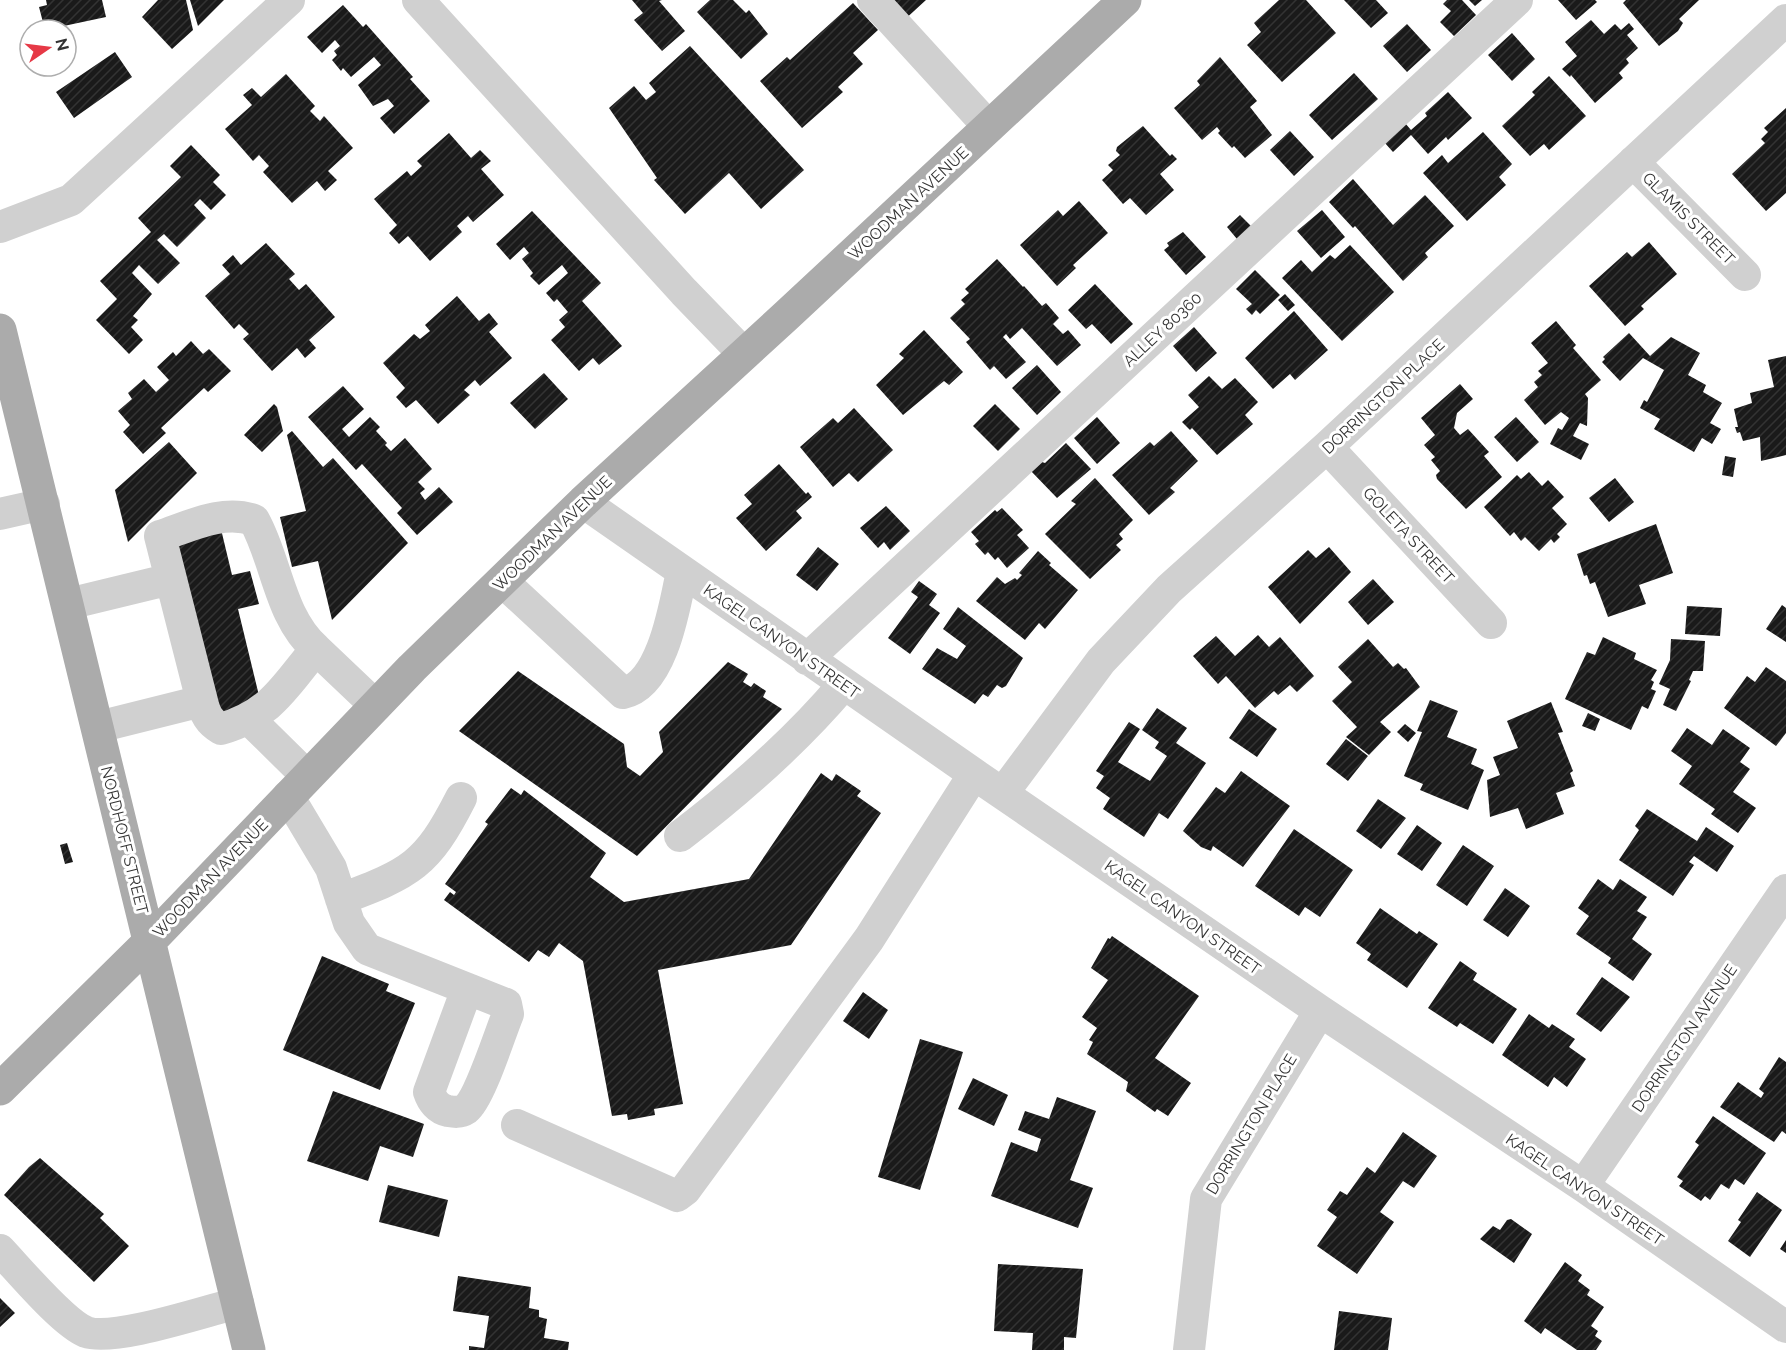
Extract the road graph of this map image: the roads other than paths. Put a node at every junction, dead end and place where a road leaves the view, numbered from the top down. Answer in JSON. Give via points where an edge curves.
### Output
{"nodes":[{"id":1,"x":289,"y":0,"type":"edge"},
{"id":2,"x":418,"y":0,"type":"edge"},
{"id":3,"x":873,"y":0,"type":"edge"},
{"id":4,"x":1125,"y":0,"type":"edge"},
{"id":5,"x":1517,"y":0,"type":"edge"},
{"id":6,"x":1786,"y":20,"type":"edge"},
{"id":7,"x":989,"y":127,"type":"junction"},
{"id":8,"x":1633,"y":162,"type":"junction"},
{"id":9,"x":0,"y":226,"type":"edge"},
{"id":10,"x":1745,"y":275,"type":"dead end"},
{"id":11,"x":0,"y":330,"type":"edge"},
{"id":12,"x":744,"y":354,"type":"junction"},
{"id":13,"x":1327,"y":447,"type":"junction"},
{"id":14,"x":583,"y":502,"type":"junction"},
{"id":15,"x":44,"y":504,"type":"junction"},
{"id":16,"x":0,"y":514,"type":"edge"},
{"id":17,"x":681,"y":571,"type":"junction"},
{"id":18,"x":171,"y":579,"type":"junction"},
{"id":19,"x":502,"y":581,"type":"junction"},
{"id":20,"x":68,"y":604,"type":"junction"},
{"id":21,"x":1491,"y":623,"type":"dead end"},
{"id":22,"x":316,"y":649,"type":"junction"},
{"id":23,"x":807,"y":659,"type":"junction"},
{"id":24,"x":844,"y":684,"type":"junction"},
{"id":25,"x":202,"y":701,"type":"junction"},
{"id":26,"x":376,"y":706,"type":"junction"},
{"id":27,"x":250,"y":720,"type":"junction"},
{"id":28,"x":98,"y":727,"type":"junction"},
{"id":29,"x":974,"y":774,"type":"junction"},
{"id":30,"x":298,"y":786,"type":"junction"},
{"id":31,"x":1003,"y":793,"type":"junction"},
{"id":32,"x":461,"y":798,"type":"dead end"},
{"id":33,"x":680,"y":836,"type":"dead end"},
{"id":34,"x":1786,"y":890,"type":"edge"},
{"id":35,"x":341,"y":899,"type":"junction"},
{"id":36,"x":150,"y":941,"type":"junction"},
{"id":37,"x":467,"y":989,"type":"dead end"},
{"id":38,"x":1320,"y":1011,"type":"junction"},
{"id":39,"x":0,"y":1089,"type":"edge"},
{"id":40,"x":517,"y":1125,"type":"dead end"},
{"id":41,"x":1583,"y":1186,"type":"junction"},
{"id":42,"x":0,"y":1250,"type":"edge"},
{"id":43,"x":238,"y":1303,"type":"junction"},
{"id":44,"x":1786,"y":1327,"type":"edge"},
{"id":45,"x":249,"y":1350,"type":"edge"},
{"id":46,"x":1189,"y":1350,"type":"edge"}],
"edges":[{"from":1,"to":9,"type":"street","via":[[71,200]]},
{"from":2,"to":12,"type":"street"},
{"from":3,"to":7,"type":"street"},
{"from":4,"to":7,"type":"main road","name":"WOODMAN AVENUE"},
{"from":5,"to":23,"type":"street","name":"ALLEY 80360"},
{"from":6,"to":8,"type":"street","name":"DORRINGTON PLACE"},
{"from":7,"to":12,"type":"main road","name":"WOODMAN AVENUE"},
{"from":8,"to":10,"type":"street","name":"GLAMIS STREET"},
{"from":8,"to":13,"type":"street","name":"DORRINGTON PLACE"},
{"from":11,"to":15,"type":"main road","name":"NORDHOFF STREET"},
{"from":12,"to":14,"type":"main road","name":"WOODMAN AVENUE"},
{"from":13,"to":21,"type":"street","name":"GOLETA STREET"},
{"from":13,"to":31,"type":"street","name":"DORRINGTON PLACE","via":[[1169,589],[1101,661]]},
{"from":14,"to":17,"type":"street","name":"KAGEL CANYON STREET"},
{"from":14,"to":19,"type":"main road","name":"WOODMAN AVENUE"},
{"from":15,"to":16,"type":"street"},
{"from":15,"to":20,"type":"main road","name":"NORDHOFF STREET"},
{"from":17,"to":19,"type":"street","via":[[669,630],[652,670],[631,691],[623,693]]},
{"from":17,"to":23,"type":"street","name":"KAGEL CANYON STREET"},
{"from":18,"to":20,"type":"street"},
{"from":18,"to":22,"type":"street","via":[[160,536],[223,517],[254,520],[295,623]]},
{"from":18,"to":25,"type":"street"},
{"from":19,"to":26,"type":"main road","name":"WOODMAN AVENUE"},
{"from":20,"to":28,"type":"main road","name":"NORDHOFF STREET"},
{"from":22,"to":26,"type":"street"},
{"from":22,"to":27,"type":"street","via":[[268,707]]},
{"from":23,"to":24,"type":"street","name":"KAGEL CANYON STREET"},
{"from":24,"to":29,"type":"street","name":"KAGEL CANYON STREET"},
{"from":24,"to":33,"type":"street","via":[[817,716],[718,807]]},
{"from":25,"to":27,"type":"street","via":[[206,715],[221,729]]},
{"from":25,"to":28,"type":"street"},
{"from":26,"to":30,"type":"main road","name":"WOODMAN AVENUE"},
{"from":27,"to":30,"type":"street"},
{"from":28,"to":36,"type":"main road","name":"NORDHOFF STREET"},
{"from":29,"to":31,"type":"street","name":"KAGEL CANYON STREET"},
{"from":29,"to":40,"type":"street","via":[[869,939],[685,1190],[677,1196]]},
{"from":30,"to":35,"type":"street"},
{"from":30,"to":36,"type":"main road","name":"WOODMAN AVENUE"},
{"from":31,"to":38,"type":"street","name":"KAGEL CANYON STREET"},
{"from":32,"to":35,"type":"street","via":[[443,833],[416,866]]},
{"from":34,"to":41,"type":"street","name":"DORRINGTON AVENUE"},
{"from":35,"to":37,"type":"street","via":[[349,923],[367,949]]},
{"from":36,"to":39,"type":"main road","name":"WOODMAN AVENUE"},
{"from":36,"to":43,"type":"main road","name":"NORDHOFF STREET"},
{"from":38,"to":41,"type":"street","name":"KAGEL CANYON STREET"},
{"from":38,"to":46,"type":"street","name":"DORRINGTON PLACE","via":[[1206,1199]]},
{"from":41,"to":44,"type":"street","name":"KAGEL CANYON STREET"},
{"from":42,"to":43,"type":"street","via":[[66,1318],[86,1332],[111,1335]]},
{"from":43,"to":45,"type":"main road","name":"NORDHOFF STREET"}]}
